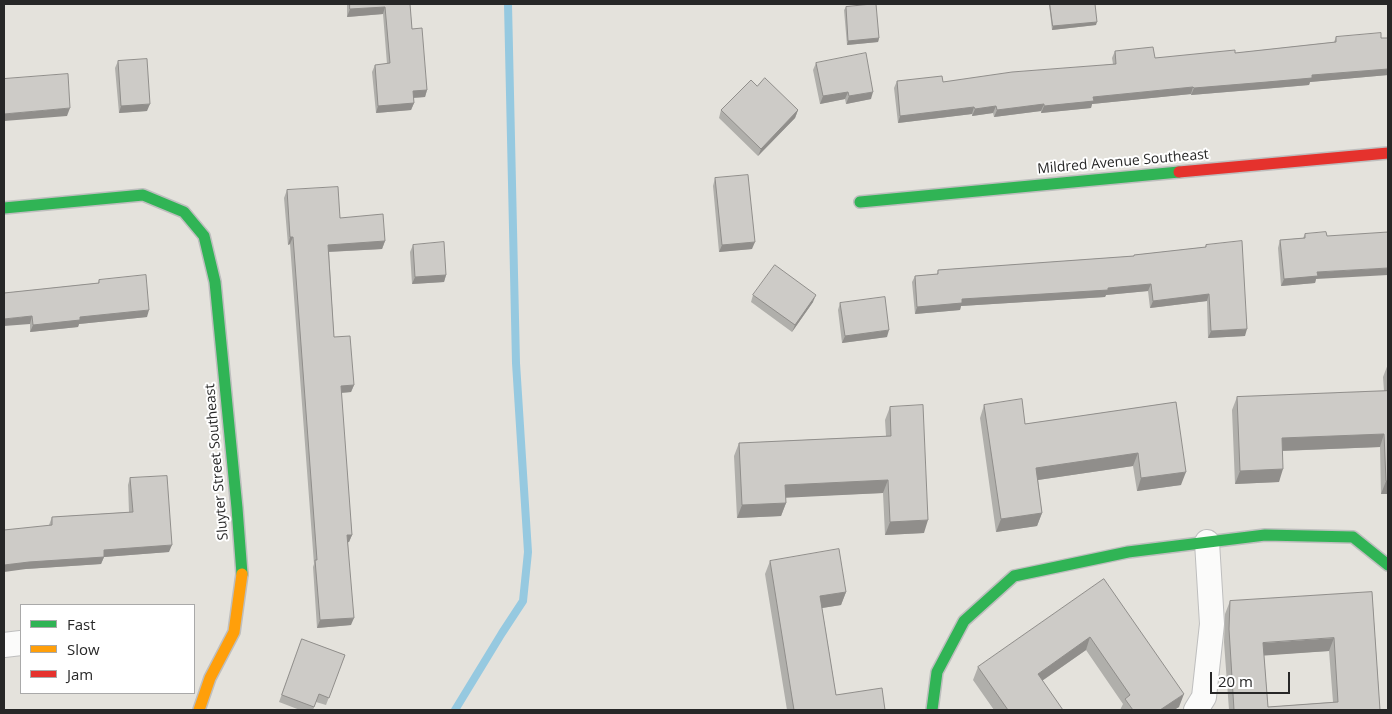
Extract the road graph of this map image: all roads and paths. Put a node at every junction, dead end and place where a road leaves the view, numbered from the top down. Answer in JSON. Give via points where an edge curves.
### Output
{"nodes":[{"id":1,"x":1388,"y":153,"type":"edge"},
{"id":2,"x":860,"y":202,"type":"dead end"},
{"id":3,"x":4,"y":208,"type":"edge"},
{"id":4,"x":1207,"y":542,"type":"junction"},
{"id":5,"x":1388,"y":565,"type":"edge"},
{"id":6,"x":20,"y":643,"type":"edge"},
{"id":7,"x":4,"y":644,"type":"edge"},
{"id":8,"x":202,"y":676,"type":"edge"},
{"id":9,"x":199,"y":710,"type":"edge"},
{"id":10,"x":932,"y":710,"type":"edge"},
{"id":11,"x":1196,"y":710,"type":"edge"}],
"edges":[{"from":1,"to":2,"type":"street","name":"Mildred Avenue Southeast"},
{"from":3,"to":8,"type":"street","name":"Sluyter Street Southeast","via":[[143,195],[184,212],[204,236],[215,282],[242,578],[234,632]]},
{"from":4,"to":5,"type":"street","via":[[1265,535],[1353,537]]},
{"from":4,"to":10,"type":"street","via":[[1128,552],[1014,576],[964,621],[938,672]]},
{"from":4,"to":11,"type":"street","via":[[1212,624],[1204,697]]},
{"from":6,"to":7,"type":"street"},
{"from":8,"to":9,"type":"street","name":"Sluyter Street Southeast"}]}
